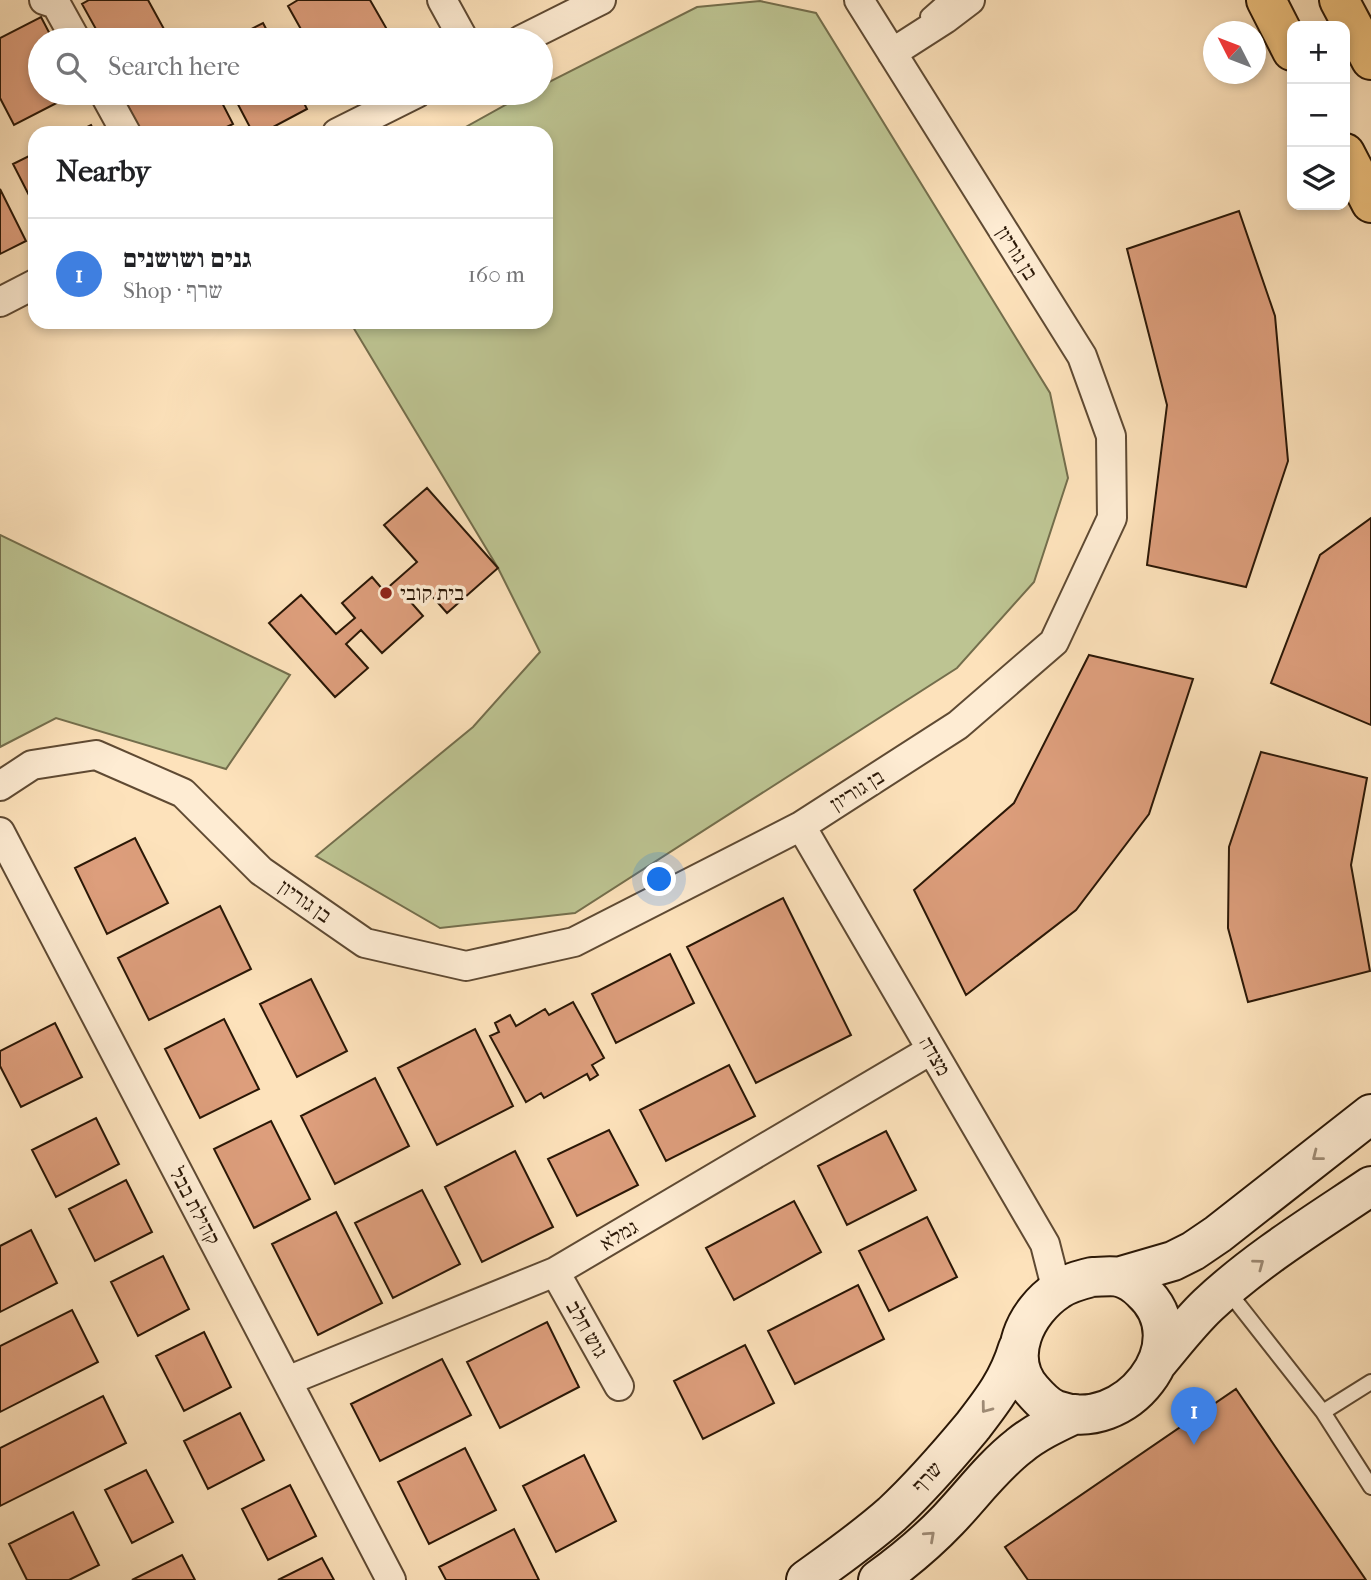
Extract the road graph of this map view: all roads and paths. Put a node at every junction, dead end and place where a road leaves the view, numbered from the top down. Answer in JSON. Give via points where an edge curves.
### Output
{"nodes":[{"id":1,"x":442,"y":0,"type":"edge"},
{"id":2,"x":601,"y":0,"type":"edge"},
{"id":3,"x":859,"y":0,"type":"edge"},
{"id":4,"x":946,"y":0,"type":"edge"},
{"id":5,"x":970,"y":0,"type":"edge"},
{"id":6,"x":1266,"y":0,"type":"edge"},
{"id":7,"x":1339,"y":0,"type":"edge"},
{"id":8,"x":53,"y":1,"type":"edge"},
{"id":9,"x":69,"y":28,"type":"edge"},
{"id":10,"x":457,"y":28,"type":"edge"},
{"id":11,"x":545,"y":28,"type":"edge"},
{"id":12,"x":1287,"y":41,"type":"edge"},
{"id":13,"x":889,"y":48,"type":"junction"},
{"id":14,"x":1371,"y":60,"type":"edge"},
{"id":15,"x":111,"y":105,"type":"edge"},
{"id":16,"x":393,"y":105,"type":"edge"},
{"id":17,"x":122,"y":126,"type":"edge"},
{"id":18,"x":351,"y":126,"type":"edge"},
{"id":19,"x":1350,"y":163,"type":"edge"},
{"id":20,"x":1371,"y":204,"type":"edge"},
{"id":21,"x":28,"y":288,"type":"edge"},
{"id":22,"x":0,"y":302,"type":"edge"},
{"id":23,"x":0,"y":786,"type":"edge"},
{"id":24,"x":801,"y":826,"type":"junction"},
{"id":25,"x":0,"y":832,"type":"edge"},
{"id":26,"x":931,"y":1050,"type":"junction"},
{"id":27,"x":1371,"y":1114,"type":"edge"},
{"id":28,"x":1371,"y":1186,"type":"edge"},
{"id":29,"x":555,"y":1272,"type":"junction"},
{"id":30,"x":1118,"y":1277,"type":"junction"},
{"id":31,"x":1226,"y":1289,"type":"junction"},
{"id":32,"x":1057,"y":1291,"type":"junction"},
{"id":33,"x":1018,"y":1348,"type":"junction"},
{"id":34,"x":1158,"y":1362,"type":"junction"},
{"id":35,"x":286,"y":1381,"type":"junction"},
{"id":36,"x":1371,"y":1382,"type":"edge"},
{"id":37,"x":619,"y":1386,"type":"dead end"},
{"id":38,"x":1323,"y":1412,"type":"junction"},
{"id":39,"x":1075,"y":1414,"type":"junction"},
{"id":40,"x":1371,"y":1487,"type":"edge"},
{"id":41,"x":391,"y":1580,"type":"edge"},
{"id":42,"x":806,"y":1580,"type":"edge"},
{"id":43,"x":878,"y":1580,"type":"edge"}],
"edges":[{"from":1,"to":10,"type":"street"},
{"from":2,"to":11,"type":"street"},
{"from":3,"to":13,"type":"street","name":"בן גוריון"},
{"from":4,"to":13,"type":"lane"},
{"from":5,"to":13,"type":"street","via":[[946,19]]},
{"from":6,"to":12,"type":"main road"},
{"from":7,"to":14,"type":"main road"},
{"from":8,"to":9,"type":"street"},
{"from":13,"to":24,"type":"street","name":"בן גוריון","via":[[1082,356],[1111,436],[1112,518],[1054,642],[958,725]]},
{"from":15,"to":17,"type":"street"},
{"from":16,"to":18,"type":"street"},
{"from":19,"to":20,"type":"main road"},
{"from":21,"to":22,"type":"street"},
{"from":23,"to":24,"type":"street","name":"בן גוריון","via":[[32,765],[96,755],[183,793],[261,870],[365,943],[466,966],[575,942]]},
{"from":24,"to":26,"type":"street","name":"מצדה"},
{"from":25,"to":35,"type":"street","name":"קהילת בבל"},
{"from":26,"to":29,"type":"street","name":"גמלא"},
{"from":26,"to":32,"type":"street","name":"מצדה","via":[[1045,1244]]},
{"from":27,"to":30,"type":"street","one_way":true,"via":[[1193,1251]]},
{"from":31,"to":28,"type":"street","one_way":true},
{"from":29,"to":35,"type":"street","name":"גמלא"},
{"from":29,"to":37,"type":"street","name":"גוש חלב"},
{"from":30,"to":32,"type":"street","via":[[1092,1277]]},
{"from":30,"to":34,"type":"street","via":[[1152,1300],[1161,1321]]},
{"from":31,"to":34,"type":"street"},
{"from":31,"to":38,"type":"lane"},
{"from":32,"to":33,"type":"street","via":[[1028,1322]]},
{"from":33,"to":39,"type":"street","via":[[1020,1369],[1032,1391],[1050,1407]]},
{"from":33,"to":42,"type":"street","name":"שרף","one_way":true,"via":[[1002,1386],[955,1448],[891,1515]]},
{"from":34,"to":39,"type":"street","via":[[1139,1391],[1120,1404]]},
{"from":35,"to":41,"type":"street","name":"קהילת בבל"},
{"from":36,"to":38,"type":"lane"},
{"from":38,"to":40,"type":"lane"},
{"from":43,"to":39,"type":"street","one_way":true,"via":[[946,1522],[1019,1446]]}]}
